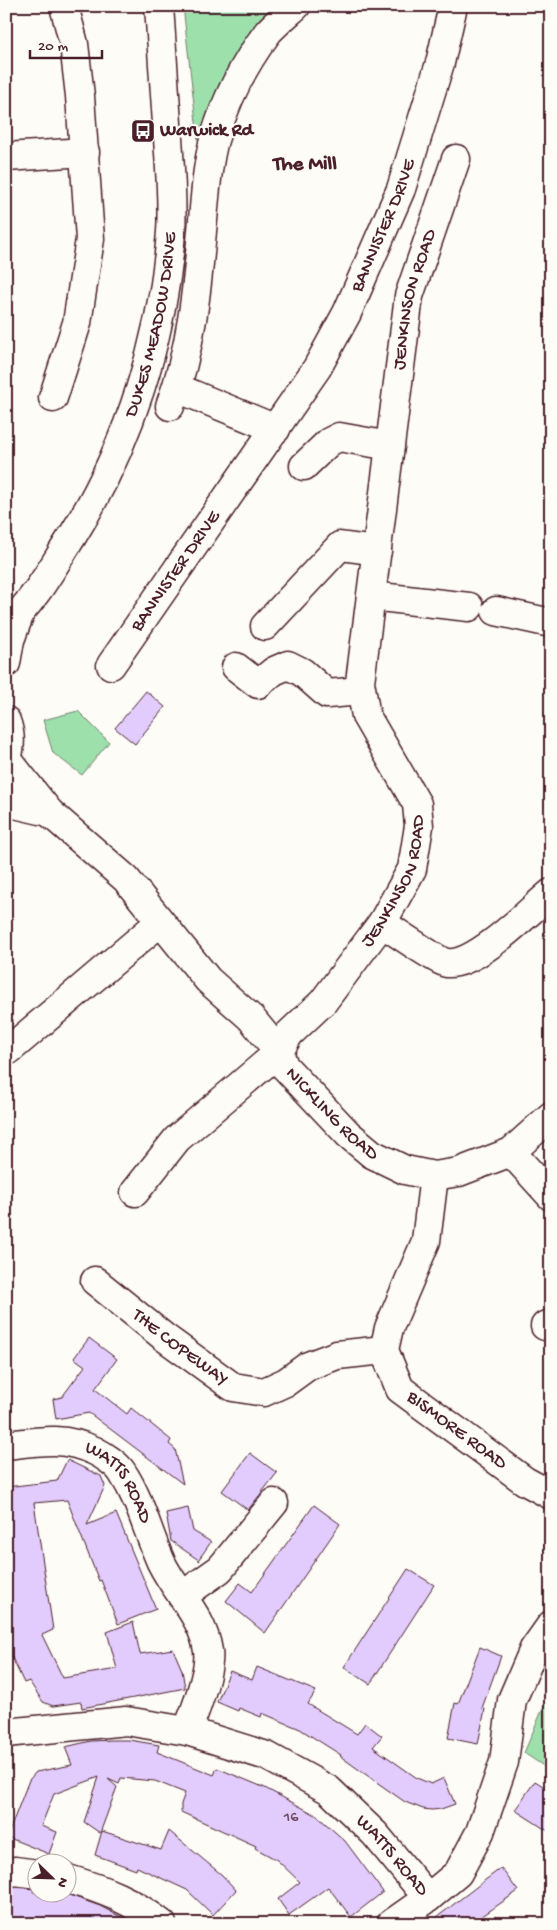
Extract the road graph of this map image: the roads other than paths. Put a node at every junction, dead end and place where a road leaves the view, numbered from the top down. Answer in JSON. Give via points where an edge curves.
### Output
{"nodes":[{"id":1,"x":64,"y":6,"type":"edge"},
{"id":2,"x":159,"y":6,"type":"edge"},
{"id":3,"x":296,"y":6,"type":"edge"},
{"id":4,"x":453,"y":6,"type":"edge"},
{"id":5,"x":84,"y":152,"type":"junction"},
{"id":6,"x":6,"y":156,"type":"edge"},
{"id":7,"x":456,"y":159,"type":"dead end"},
{"id":8,"x":54,"y":398,"type":"dead end"},
{"id":9,"x":276,"y":428,"type":"junction"},
{"id":10,"x":390,"y":446,"type":"junction"},
{"id":11,"x":304,"y":466,"type":"dead end"},
{"id":12,"x":377,"y":550,"type":"junction"},
{"id":13,"x":371,"y":596,"type":"junction"},
{"id":14,"x":469,"y":607,"type":"dead end"},
{"id":15,"x":496,"y":611,"type":"dead end"},
{"id":16,"x":13,"y":619,"type":"edge"},
{"id":17,"x":551,"y":623,"type":"edge"},
{"id":18,"x":265,"y":626,"type":"dead end"},
{"id":19,"x":6,"y":662,"type":"edge"},
{"id":20,"x":111,"y":665,"type":"dead end"},
{"id":21,"x":236,"y":667,"type":"dead end"},
{"id":22,"x":361,"y":691,"type":"junction"},
{"id":23,"x":6,"y":721,"type":"edge"},
{"id":24,"x":7,"y":760,"type":"edge"},
{"id":25,"x":6,"y":802,"type":"edge"},
{"id":26,"x":48,"y":812,"type":"junction"},
{"id":27,"x":551,"y":892,"type":"edge"},
{"id":28,"x":160,"y":922,"type":"junction"},
{"id":29,"x":382,"y":923,"type":"junction"},
{"id":30,"x":9,"y":1050,"type":"dead end"},
{"id":31,"x":279,"y":1052,"type":"junction"},
{"id":32,"x":551,"y":1116,"type":"edge"},
{"id":33,"x":511,"y":1152,"type":"junction"},
{"id":34,"x":434,"y":1176,"type":"junction"},
{"id":35,"x":135,"y":1192,"type":"dead end"},
{"id":36,"x":551,"y":1196,"type":"edge"},
{"id":37,"x":95,"y":1282,"type":"dead end"},
{"id":38,"x":384,"y":1350,"type":"junction"},
{"id":39,"x":6,"y":1445,"type":"edge"},
{"id":40,"x":551,"y":1495,"type":"edge"},
{"id":41,"x":274,"y":1503,"type":"dead end"},
{"id":42,"x":182,"y":1596,"type":"junction"},
{"id":43,"x":551,"y":1625,"type":"edge"},
{"id":44,"x":187,"y":1731,"type":"junction"},
{"id":45,"x":6,"y":1733,"type":"edge"},
{"id":46,"x":6,"y":1873,"type":"edge"},
{"id":47,"x":28,"y":1873,"type":"edge"},
{"id":48,"x":78,"y":1882,"type":"edge"},
{"id":49,"x":428,"y":1898,"type":"junction"},
{"id":50,"x":162,"y":1924,"type":"edge"},
{"id":51,"x":391,"y":1924,"type":"edge"}],
"edges":[{"from":1,"to":5,"type":"street","via":[[74,44]]},
{"from":2,"to":16,"type":"street","name":"DUKES MEADOW DRIVE","via":[[171,179],[171,231],[152,348],[113,462],[87,512],[43,582]]},
{"from":3,"to":9,"type":"street","via":[[269,31],[247,65],[214,141],[192,327],[174,397]]},
{"from":4,"to":9,"type":"street","name":"BANNISTER DRIVE","via":[[440,63],[401,189],[347,313],[317,368]]},
{"from":5,"to":6,"type":"street"},
{"from":5,"to":8,"type":"street","via":[[90,239],[77,323]]},
{"from":7,"to":10,"type":"street","name":"JENKINSON ROAD","via":[[410,296]]},
{"from":9,"to":20,"type":"street","name":"BANNISTER DRIVE"},
{"from":10,"to":11,"type":"street","via":[[339,438]]},
{"from":10,"to":12,"type":"street","name":"JENKINSON ROAD"},
{"from":12,"to":13,"type":"street","name":"JENKINSON ROAD"},
{"from":12,"to":18,"type":"street","via":[[340,546]]},
{"from":13,"to":14,"type":"street"},
{"from":13,"to":22,"type":"street","name":"JENKINSON ROAD"},
{"from":15,"to":17,"type":"street"},
{"from":16,"to":19,"type":"street","name":"DUKES MEADOW DRIVE"},
{"from":21,"to":22,"type":"street","via":[[258,684],[288,665],[302,672],[327,694]]},
{"from":22,"to":29,"type":"street","name":"JENKINSON ROAD","via":[[366,716],[417,804],[419,826],[412,869]]},
{"from":23,"to":24,"type":"street","via":[[10,735]]},
{"from":24,"to":26,"type":"street","name":"NICKLING ROAD"},
{"from":25,"to":26,"type":"street","name":"NICKLING ROAD"},
{"from":26,"to":28,"type":"street","name":"NICKLING ROAD","via":[[126,879]]},
{"from":27,"to":29,"type":"street","via":[[479,954],[460,962],[446,963]]},
{"from":28,"to":30,"type":"street"},
{"from":28,"to":31,"type":"street","name":"NICKLING ROAD","via":[[208,980],[251,1018]]},
{"from":29,"to":31,"type":"street","name":"JENKINSON ROAD","via":[[323,1002],[289,1034]]},
{"from":31,"to":34,"type":"street","name":"NICKLING ROAD","via":[[284,1066],[348,1134],[372,1154],[405,1170]]},
{"from":31,"to":35,"type":"street","via":[[177,1139]]},
{"from":32,"to":33,"type":"street","name":"NICKLING ROAD"},
{"from":33,"to":34,"type":"street","name":"NICKLING ROAD","via":[[459,1172]]},
{"from":33,"to":36,"type":"street"},
{"from":34,"to":38,"type":"street","via":[[426,1241],[389,1328]]},
{"from":37,"to":38,"type":"street","name":"THE COPEWAY","via":[[233,1387],[264,1392],[286,1382],[308,1366],[337,1354]]},
{"from":38,"to":40,"type":"street","name":"BISMORE ROAD","via":[[400,1389],[525,1481]]},
{"from":39,"to":42,"type":"street","name":"WATTS ROAD","via":[[66,1440],[97,1452],[120,1469],[138,1500],[162,1563]]},
{"from":41,"to":42,"type":"street","via":[[220,1569]]},
{"from":42,"to":44,"type":"street","name":"WATTS ROAD","via":[[202,1625],[209,1653],[202,1690]]},
{"from":43,"to":49,"type":"street","name":"WATTS ROAD","via":[[534,1649],[512,1700],[504,1762],[480,1832],[458,1873]]},
{"from":44,"to":45,"type":"street","name":"WATTS ROAD","via":[[126,1722]]},
{"from":44,"to":49,"type":"street","name":"WATTS ROAD","via":[[267,1756],[329,1790],[375,1834]]},
{"from":46,"to":47,"type":"street"},
{"from":48,"to":50,"type":"street","via":[[105,1890],[141,1908]]},
{"from":49,"to":51,"type":"street"}]}
